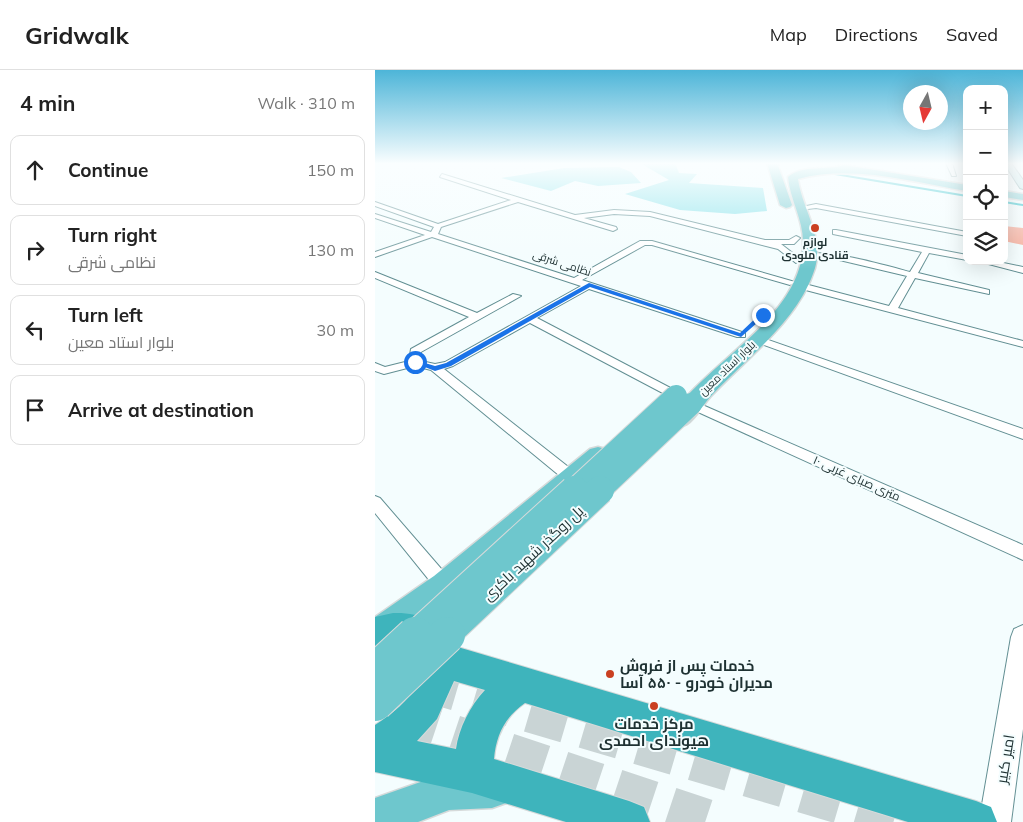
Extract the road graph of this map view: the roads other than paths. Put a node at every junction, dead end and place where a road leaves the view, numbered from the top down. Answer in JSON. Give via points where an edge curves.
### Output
{"nodes":[{"id":1,"x":511,"y":198,"type":"edge"},
{"id":2,"x":784,"y":198,"type":"edge"},
{"id":3,"x":797,"y":198,"type":"edge"},
{"id":4,"x":517,"y":200,"type":"junction"},
{"id":5,"x":375,"y":204,"type":"edge"},
{"id":6,"x":800,"y":208,"type":"junction"},
{"id":7,"x":375,"y":216,"type":"edge"},
{"id":8,"x":575,"y":217,"type":"junction"},
{"id":9,"x":613,"y":229,"type":"dead end"},
{"id":10,"x":436,"y":230,"type":"junction"},
{"id":11,"x":886,"y":231,"type":"junction"},
{"id":12,"x":836,"y":232,"type":"dead end"},
{"id":13,"x":647,"y":234,"type":"dead end"},
{"id":14,"x":963,"y":234,"type":"edge"},
{"id":15,"x":797,"y":238,"type":"junction"},
{"id":16,"x":765,"y":242,"type":"junction"},
{"id":17,"x":927,"y":250,"type":"junction"},
{"id":18,"x":375,"y":255,"type":"edge"},
{"id":19,"x":963,"y":257,"type":"edge"},
{"id":20,"x":803,"y":258,"type":"junction"},
{"id":21,"x":1000,"y":265,"type":"edge"},
{"id":22,"x":1023,"y":270,"type":"edge"},
{"id":23,"x":375,"y":275,"type":"edge"},
{"id":24,"x":914,"y":275,"type":"junction"},
{"id":25,"x":573,"y":279,"type":"junction"},
{"id":26,"x":795,"y":284,"type":"junction"},
{"id":27,"x":589,"y":285,"type":"junction"},
{"id":28,"x":986,"y":292,"type":"dead end"},
{"id":29,"x":516,"y":296,"type":"dead end"},
{"id":30,"x":892,"y":310,"type":"junction"},
{"id":31,"x":477,"y":317,"type":"junction"},
{"id":32,"x":529,"y":318,"type":"junction"},
{"id":33,"x":741,"y":335,"type":"junction"},
{"id":34,"x":757,"y":339,"type":"junction"},
{"id":35,"x":1023,"y":344,"type":"edge"},
{"id":36,"x":415,"y":362,"type":"junction"},
{"id":37,"x":712,"y":362,"type":"dead end"},
{"id":38,"x":435,"y":368,"type":"junction"},
{"id":39,"x":378,"y":371,"type":"edge"},
{"id":40,"x":686,"y":394,"type":"junction"},
{"id":41,"x":1023,"y":434,"type":"edge"},
{"id":42,"x":571,"y":477,"type":"junction"},
{"id":43,"x":375,"y":502,"type":"edge"},
{"id":44,"x":1023,"y":553,"type":"edge"},
{"id":45,"x":444,"y":585,"type":"junction"},
{"id":46,"x":378,"y":631,"type":"edge"},
{"id":47,"x":1023,"y":637,"type":"edge"},
{"id":48,"x":439,"y":657,"type":"junction"},
{"id":49,"x":375,"y":672,"type":"edge"},
{"id":50,"x":521,"y":684,"type":"junction"},
{"id":51,"x":375,"y":703,"type":"edge"},
{"id":52,"x":375,"y":746,"type":"edge"},
{"id":53,"x":375,"y":753,"type":"edge"},
{"id":54,"x":475,"y":773,"type":"junction"},
{"id":55,"x":526,"y":788,"type":"junction"},
{"id":56,"x":375,"y":818,"type":"edge"},
{"id":57,"x":629,"y":822,"type":"edge"},
{"id":58,"x":976,"y":822,"type":"edge"},
{"id":59,"x":995,"y":822,"type":"edge"}],
"edges":[{"from":1,"to":4,"type":"street"},
{"from":2,"to":15,"type":"main road","name":"بلوار استاد معین"},
{"from":3,"to":6,"type":"main road","name":"بلوار استاد معین"},
{"from":4,"to":8,"type":"street"},
{"from":4,"to":10,"type":"street"},
{"from":5,"to":10,"type":"street"},
{"from":6,"to":11,"type":"street","via":[[817,206]]},
{"from":6,"to":20,"type":"main road","name":"بلوار استاد معین","via":[[811,242]]},
{"from":7,"to":10,"type":"street","name":"نظامی شرقی"},
{"from":8,"to":9,"type":"street"},
{"from":8,"to":16,"type":"street","via":[[614,212],[650,214]]},
{"from":10,"to":18,"type":"street"},
{"from":10,"to":25,"type":"street","name":"نظامی شرقی"},
{"from":11,"to":12,"type":"street"},
{"from":11,"to":14,"type":"street"},
{"from":11,"to":17,"type":"street"},
{"from":13,"to":25,"type":"street"},
{"from":15,"to":16,"type":"street","via":[[791,242]]},
{"from":15,"to":20,"type":"main road","name":"بلوار استاد معین"},
{"from":16,"to":20,"type":"street"},
{"from":17,"to":19,"type":"street"},
{"from":17,"to":24,"type":"street"},
{"from":20,"to":24,"type":"street","via":[[831,256]]},
{"from":20,"to":26,"type":"main road","name":"بلوار استاد معین"},
{"from":21,"to":22,"type":"street"},
{"from":23,"to":31,"type":"street"},
{"from":24,"to":28,"type":"street"},
{"from":24,"to":30,"type":"street"},
{"from":25,"to":26,"type":"street","via":[[643,243],[652,243]]},
{"from":25,"to":27,"type":"street","name":"نظامی شرقی"},
{"from":26,"to":30,"type":"street"},
{"from":26,"to":33,"type":"main road","name":"بلوار استاد معین"},
{"from":26,"to":34,"type":"main road","name":"بلوار استاد معین","via":[[791,301]]},
{"from":27,"to":32,"type":"street"},
{"from":27,"to":33,"type":"street","name":"نظامی شرقی"},
{"from":29,"to":31,"type":"street"},
{"from":30,"to":35,"type":"street"},
{"from":31,"to":36,"type":"street","via":[[415,352]]},
{"from":32,"to":38,"type":"street","via":[[449,364]]},
{"from":32,"to":40,"type":"street","name":"۱۰ متری صبای غربی"},
{"from":33,"to":37,"type":"main road","name":"بلوار استاد معین"},
{"from":34,"to":40,"type":"main road","name":"بلوار استاد معین"},
{"from":34,"to":41,"type":"street"},
{"from":36,"to":38,"type":"street"},
{"from":36,"to":39,"type":"street"},
{"from":38,"to":42,"type":"street"},
{"from":40,"to":42,"type":"main road","via":[[648,414]]},
{"from":40,"to":44,"type":"street","name":"۱۰ متری صبای غربی"},
{"from":40,"to":48,"type":"main road","via":[[675,426],[605,500]]},
{"from":40,"to":49,"type":"main road","name":"پل روگذر شهید باکری","bridge":true},
{"from":40,"to":51,"type":"main road","name":"پل روگذر شهید باکری","bridge":true},
{"from":42,"to":45,"type":"main road"},
{"from":43,"to":45,"type":"street"},
{"from":45,"to":46,"type":"main road"},
{"from":46,"to":48,"type":"highway","via":[[403,627],[420,631],[432,641]]},
{"from":47,"to":59,"type":"street","name":"امیر کبیر"},
{"from":48,"to":50,"type":"highway"},
{"from":48,"to":52,"type":"highway","via":[[435,684],[420,712],[403,729]]},
{"from":50,"to":54,"type":"highway","via":[[500,699],[483,720],[475,746]]},
{"from":50,"to":58,"type":"highway"},
{"from":53,"to":54,"type":"highway","via":[[423,760]]},
{"from":54,"to":55,"type":"highway"},
{"from":55,"to":56,"type":"main road","via":[[449,791]]},
{"from":55,"to":57,"type":"highway"}]}
